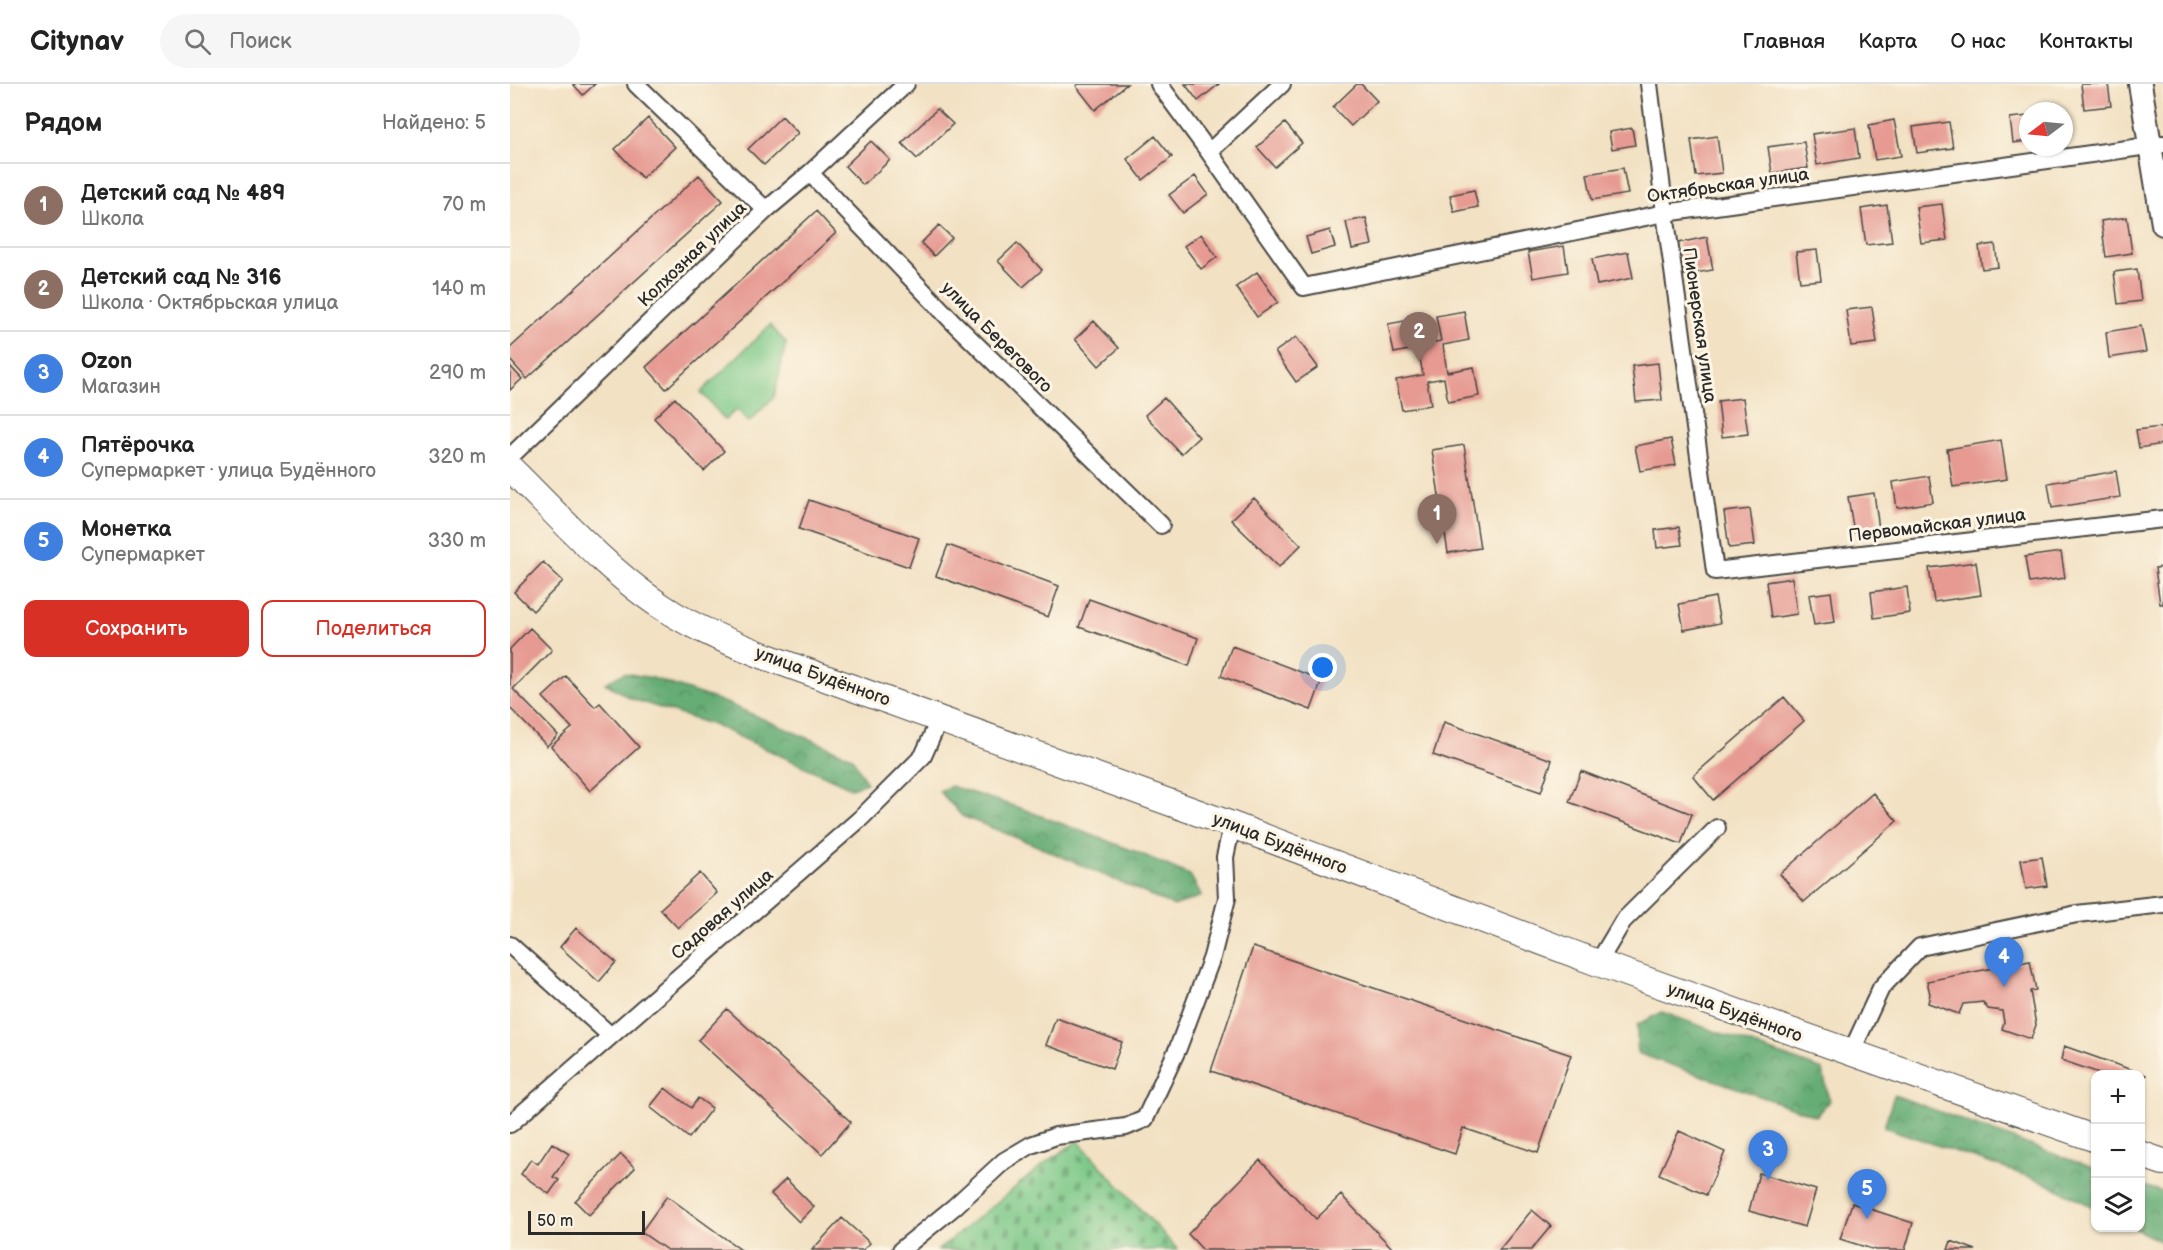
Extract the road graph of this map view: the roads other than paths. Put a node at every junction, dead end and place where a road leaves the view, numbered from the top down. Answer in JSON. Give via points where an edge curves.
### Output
{"nodes":[{"id":1,"x":636,"y":84,"type":"edge"},
{"id":2,"x":906,"y":84,"type":"edge"},
{"id":3,"x":1160,"y":84,"type":"edge"},
{"id":4,"x":1282,"y":84,"type":"edge"},
{"id":5,"x":1649,"y":84,"type":"edge"},
{"id":6,"x":2140,"y":84,"type":"edge"},
{"id":7,"x":2156,"y":145,"type":"edge"},
{"id":8,"x":1209,"y":152,"type":"junction"},
{"id":9,"x":810,"y":173,"type":"junction"},
{"id":10,"x":765,"y":210,"type":"junction"},
{"id":11,"x":1665,"y":213,"type":"junction"},
{"id":12,"x":2163,"y":224,"type":"edge"},
{"id":13,"x":510,"y":457,"type":"edge"},
{"id":14,"x":510,"y":468,"type":"edge"},
{"id":15,"x":2163,"y":519,"type":"edge"},
{"id":16,"x":1161,"y":525,"type":"dead end"},
{"id":17,"x":1714,"y":571,"type":"joint"},
{"id":18,"x":940,"y":718,"type":"junction"},
{"id":19,"x":1232,"y":825,"type":"junction"},
{"id":20,"x":1717,"y":828,"type":"dead end"},
{"id":21,"x":2163,"y":904,"type":"edge"},
{"id":22,"x":510,"y":945,"type":"edge"},
{"id":23,"x":1598,"y":963,"type":"junction"},
{"id":24,"x":611,"y":1036,"type":"junction"},
{"id":25,"x":1851,"y":1053,"type":"junction"},
{"id":26,"x":510,"y":1124,"type":"edge"},
{"id":27,"x":2091,"y":1137,"type":"edge"},
{"id":28,"x":2145,"y":1156,"type":"edge"},
{"id":29,"x":2163,"y":1162,"type":"edge"},
{"id":30,"x":901,"y":1250,"type":"edge"}],
"edges":[{"from":1,"to":10,"type":"street"},
{"from":2,"to":9,"type":"street","name":"Колхозная улица"},
{"from":3,"to":8,"type":"street"},
{"from":4,"to":8,"type":"street"},
{"from":5,"to":11,"type":"street","name":"Пионерская улица"},
{"from":6,"to":7,"type":"street"},
{"from":7,"to":11,"type":"street","name":"Октябрьская улица"},
{"from":7,"to":12,"type":"street"},
{"from":8,"to":11,"type":"street","name":"Октябрьская улица","via":[[1304,287]]},
{"from":9,"to":10,"type":"street","name":"Колхозная улица"},
{"from":9,"to":16,"type":"street","name":"улица Берегового","via":[[953,322]]},
{"from":10,"to":13,"type":"street","name":"Колхозная улица","via":[[625,355]]},
{"from":11,"to":17,"type":"street","name":"Пионерская улица"},
{"from":14,"to":18,"type":"main road","name":"улица Будённого","via":[[590,546],[665,609],[709,634]]},
{"from":15,"to":17,"type":"street","name":"Первомайская улица"},
{"from":18,"to":19,"type":"main road","name":"улица Будённого"},
{"from":18,"to":24,"type":"street","name":"Садовая улица","via":[[923,756],[861,818]]},
{"from":19,"to":23,"type":"main road","name":"улица Будённого"},
{"from":19,"to":30,"type":"street","via":[[1225,857],[1227,898],[1212,957],[1146,1119],[1126,1127],[1056,1136],[1031,1145],[1004,1161]]},
{"from":20,"to":23,"type":"street","via":[[1623,921]]},
{"from":21,"to":25,"type":"street","via":[[2077,914],[1920,947],[1881,988]]},
{"from":22,"to":24,"type":"street"},
{"from":23,"to":25,"type":"main road","name":"улица Будённого"},
{"from":24,"to":26,"type":"street","name":"Садовая улица"},
{"from":25,"to":27,"type":"main road","name":"улица Будённого"},
{"from":28,"to":29,"type":"main road"}]}
